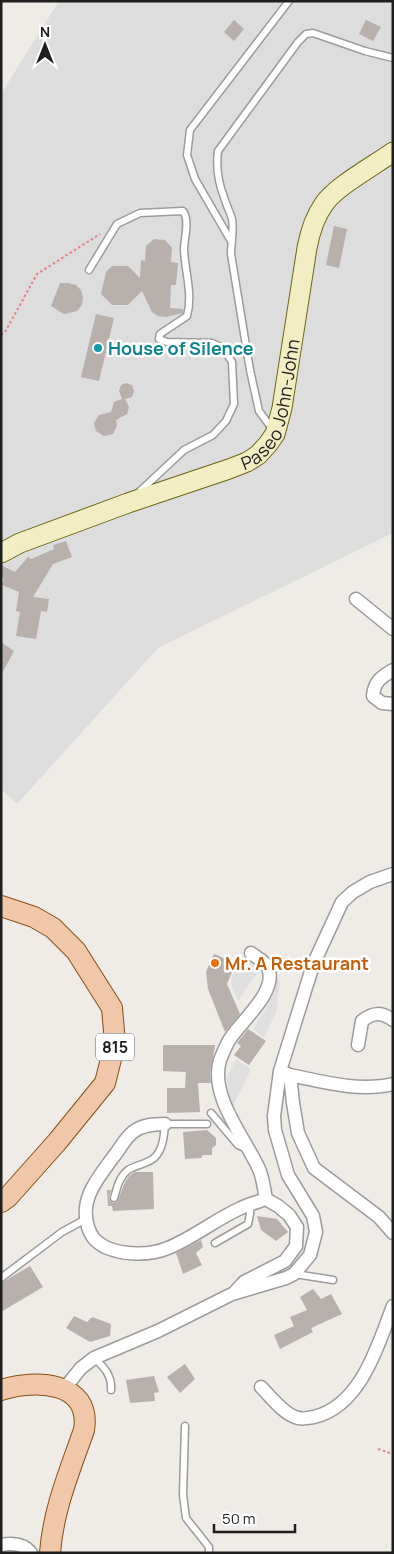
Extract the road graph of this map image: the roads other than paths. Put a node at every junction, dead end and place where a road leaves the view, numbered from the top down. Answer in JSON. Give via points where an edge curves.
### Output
{"nodes":[{"id":1,"x":289,"y":1,"type":"edge"},
{"id":2,"x":393,"y":58,"type":"edge"},
{"id":3,"x":393,"y":152,"type":"edge"},
{"id":4,"x":230,"y":241,"type":"junction"},
{"id":5,"x":89,"y":270,"type":"dead end"},
{"id":6,"x":275,"y":434,"type":"junction"},
{"id":7,"x":128,"y":503,"type":"junction"},
{"id":8,"x":1,"y":553,"type":"edge"},
{"id":9,"x":356,"y":599,"type":"dead end"},
{"id":10,"x":393,"y":629,"type":"edge"},
{"id":11,"x":393,"y":670,"type":"edge"},
{"id":12,"x":393,"y":704,"type":"edge"},
{"id":13,"x":393,"y":874,"type":"edge"},
{"id":14,"x":1,"y":906,"type":"edge"},
{"id":15,"x":251,"y":953,"type":"dead end"},
{"id":16,"x":393,"y":1020,"type":"edge"},
{"id":17,"x":358,"y":1045,"type":"dead end"},
{"id":18,"x":285,"y":1073,"type":"junction"},
{"id":19,"x":393,"y":1084,"type":"edge"},
{"id":20,"x":211,"y":1112,"type":"dead end"},
{"id":21,"x":165,"y":1124,"type":"junction"},
{"id":22,"x":207,"y":1124,"type":"dead end"},
{"id":23,"x":248,"y":1150,"type":"junction"},
{"id":24,"x":114,"y":1198,"type":"dead end"},
{"id":25,"x":266,"y":1199,"type":"junction"},
{"id":26,"x":1,"y":1202,"type":"edge"},
{"id":27,"x":250,"y":1204,"type":"junction"},
{"id":28,"x":86,"y":1219,"type":"junction"},
{"id":29,"x":393,"y":1233,"type":"edge"},
{"id":30,"x":216,"y":1243,"type":"dead end"},
{"id":31,"x":294,"y":1274,"type":"junction"},
{"id":32,"x":1,"y":1278,"type":"edge"},
{"id":33,"x":333,"y":1280,"type":"dead end"},
{"id":34,"x":232,"y":1294,"type":"junction"},
{"id":35,"x":393,"y":1306,"type":"edge"},
{"id":36,"x":94,"y":1358,"type":"junction"},
{"id":37,"x":261,"y":1387,"type":"dead end"},
{"id":38,"x":64,"y":1389,"type":"junction"},
{"id":39,"x":1,"y":1390,"type":"edge"},
{"id":40,"x":111,"y":1390,"type":"dead end"},
{"id":41,"x":185,"y":1426,"type":"dead end"},
{"id":42,"x":1,"y":1545,"type":"edge"},
{"id":43,"x":31,"y":1553,"type":"edge"},
{"id":44,"x":50,"y":1553,"type":"edge"},
{"id":45,"x":209,"y":1553,"type":"edge"}],
"edges":[{"from":1,"to":4,"type":"lane","via":[[190,130],[187,155],[195,179]]},
{"from":2,"to":4,"type":"lane","via":[[314,33],[306,34],[298,42],[218,151],[217,172],[232,220]]},
{"from":3,"to":6,"type":"street","name":"Paseo John-John","via":[[325,202],[311,228],[288,379]]},
{"from":4,"to":6,"type":"lane","via":[[233,276],[259,411]]},
{"from":5,"to":7,"type":"lane","via":[[117,224],[140,213],[183,211],[186,217],[184,249],[190,306],[187,316],[160,334],[159,339],[212,343],[223,348],[232,362],[234,404],[226,421],[213,435],[184,450]]},
{"from":6,"to":7,"type":"street","name":"Paseo John-John","via":[[258,455],[247,462]]},
{"from":7,"to":8,"type":"street","name":"Paseo John-John","via":[[20,542]]},
{"from":9,"to":10,"type":"street"},
{"from":11,"to":12,"type":"street","via":[[377,682],[373,696],[382,703]]},
{"from":13,"to":18,"type":"street","via":[[370,882],[342,902],[313,965]]},
{"from":14,"to":26,"type":"main road","number":"815","via":[[34,917],[53,928],[76,951],[112,1008],[116,1043],[105,1083],[57,1142]]},
{"from":15,"to":23,"type":"street","via":[[268,967],[269,983],[256,1008],[231,1037],[220,1061],[219,1079],[224,1105]]},
{"from":16,"to":17,"type":"street","via":[[382,1014],[369,1016],[360,1026]]},
{"from":18,"to":19,"type":"street","via":[[336,1085],[380,1087]]},
{"from":18,"to":29,"type":"street","via":[[298,1133],[314,1168],[379,1217]]},
{"from":18,"to":31,"type":"street","via":[[274,1116],[275,1130],[288,1175],[313,1216],[316,1232],[310,1256]]},
{"from":20,"to":23,"type":"lane","via":[[238,1145]]},
{"from":21,"to":22,"type":"lane"},
{"from":21,"to":24,"type":"lane","via":[[161,1147],[154,1158],[127,1171],[119,1181]]},
{"from":21,"to":28,"type":"street","via":[[147,1126],[131,1133],[94,1184],[85,1205]]},
{"from":23,"to":25,"type":"street","via":[[260,1171]]},
{"from":25,"to":27,"type":"street"},
{"from":25,"to":34,"type":"street","via":[[288,1215],[297,1227],[296,1246],[285,1262],[244,1282]]},
{"from":27,"to":28,"type":"street","via":[[167,1249],[150,1253],[132,1254],[106,1248],[91,1236]]},
{"from":27,"to":30,"type":"lane","via":[[248,1224]]},
{"from":28,"to":32,"type":"lane","via":[[62,1232]]},
{"from":31,"to":33,"type":"lane"},
{"from":31,"to":34,"type":"street"},
{"from":34,"to":36,"type":"street"},
{"from":35,"to":37,"type":"street","via":[[370,1365],[352,1392],[326,1414],[304,1419],[296,1417],[287,1413]]},
{"from":36,"to":38,"type":"street"},
{"from":36,"to":40,"type":"lane","via":[[111,1378]]},
{"from":38,"to":39,"type":"main road","via":[[27,1385]]},
{"from":38,"to":44,"type":"main road","via":[[79,1401],[86,1420],[56,1515]]},
{"from":41,"to":45,"type":"lane","via":[[183,1495],[186,1518],[209,1547]]},
{"from":42,"to":43,"type":"street","via":[[22,1546]]}]}
